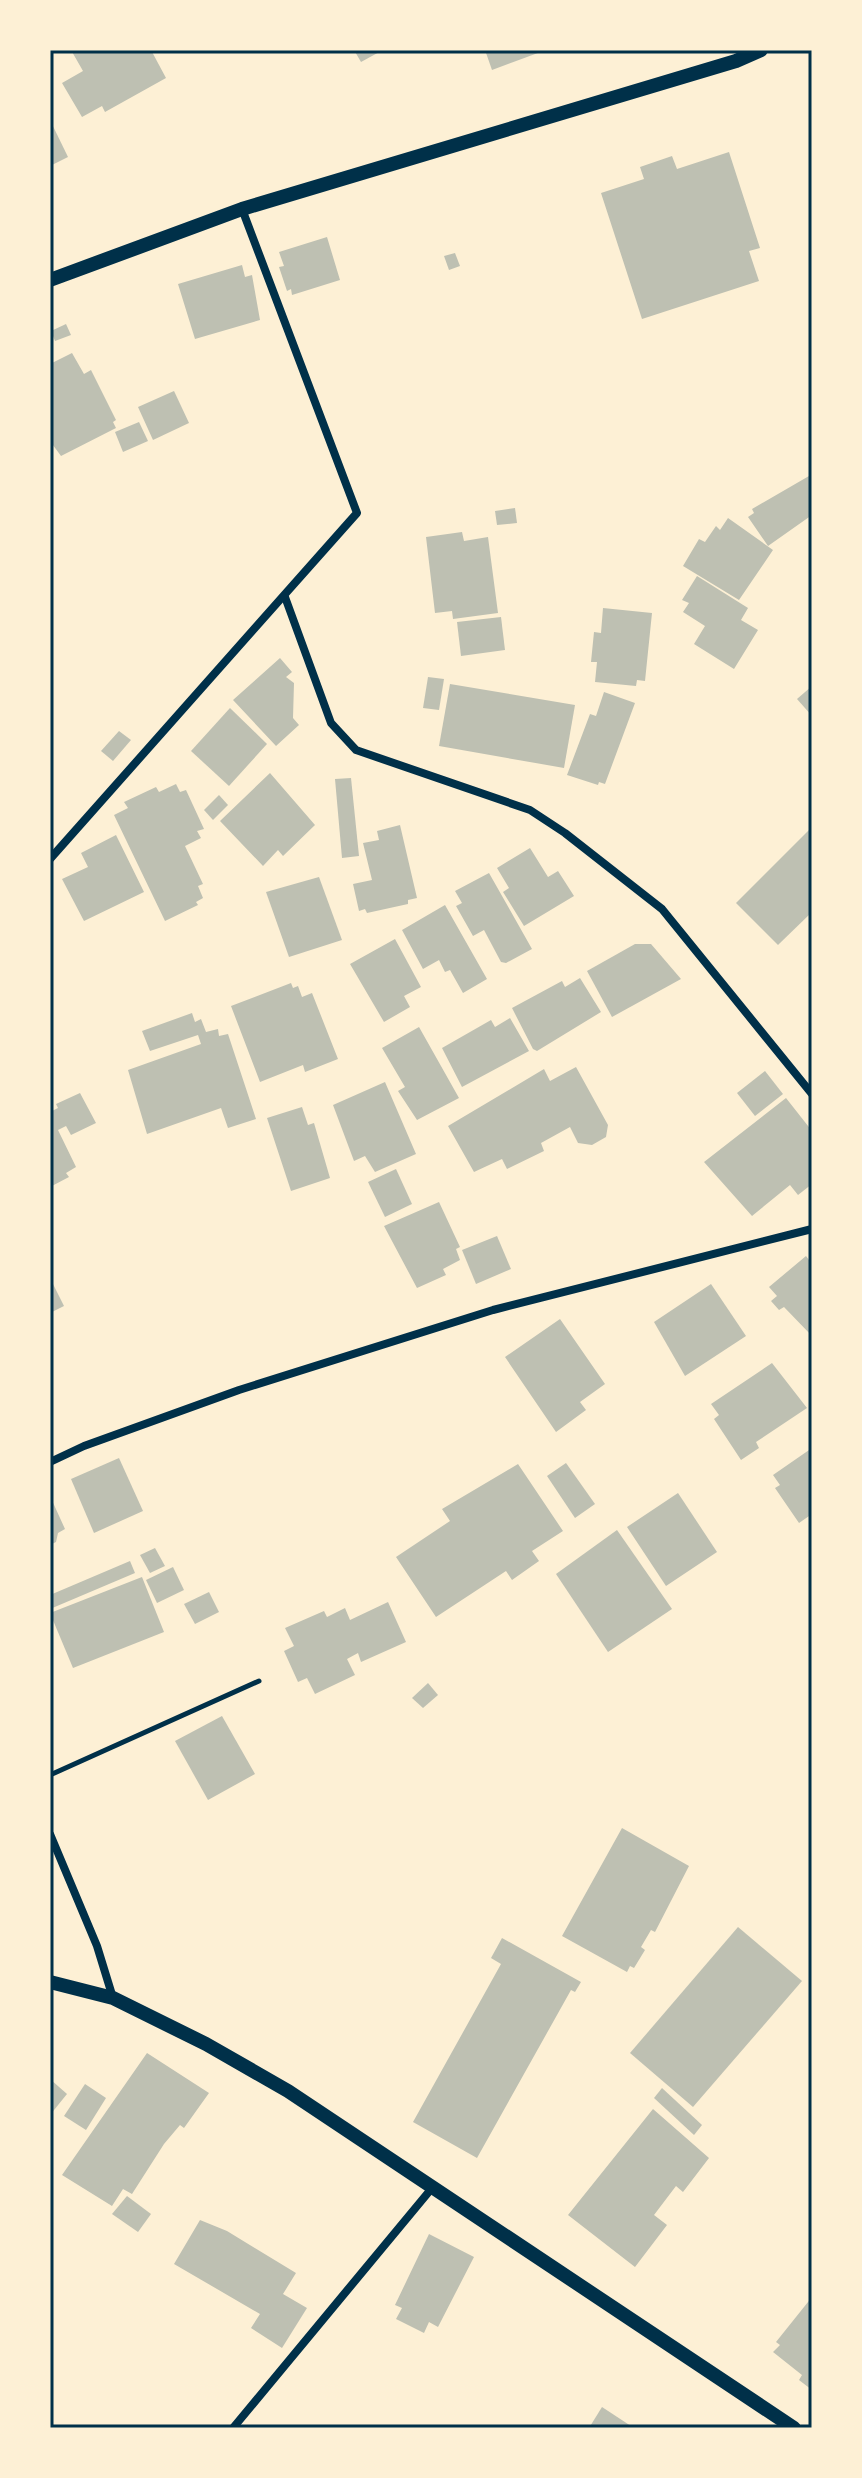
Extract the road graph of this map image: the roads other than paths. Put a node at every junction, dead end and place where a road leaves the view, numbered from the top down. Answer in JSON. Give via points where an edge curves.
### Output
{"nodes":[{"id":1,"x":761,"y":50,"type":"edge"},
{"id":2,"x":242,"y":209,"type":"junction"},
{"id":3,"x":50,"y":280,"type":"edge"},
{"id":4,"x":285,"y":597,"type":"junction"},
{"id":5,"x":50,"y":859,"type":"edge"},
{"id":6,"x":812,"y":1094,"type":"edge"},
{"id":7,"x":812,"y":1229,"type":"edge"},
{"id":8,"x":50,"y":1462,"type":"edge"},
{"id":9,"x":50,"y":1834,"type":"edge"},
{"id":10,"x":50,"y":1982,"type":"edge"},
{"id":11,"x":113,"y":1998,"type":"junction"},
{"id":12,"x":432,"y":2188,"type":"junction"},
{"id":13,"x":233,"y":2428,"type":"edge"},
{"id":14,"x":794,"y":2428,"type":"edge"}],
"edges":[{"from":1,"to":2,"type":"street"},
{"from":2,"to":3,"type":"street"},
{"from":2,"to":4,"type":"street","via":[[357,513]]},
{"from":4,"to":5,"type":"street"},
{"from":4,"to":6,"type":"street","via":[[331,723],[356,750],[530,810],[565,833],[662,909]]},
{"from":7,"to":8,"type":"street","via":[[493,1310],[239,1390]]},
{"from":9,"to":11,"type":"street"},
{"from":10,"to":11,"type":"street"},
{"from":11,"to":12,"type":"street","via":[[288,2091]]},
{"from":12,"to":13,"type":"street"},
{"from":12,"to":14,"type":"street"}]}
